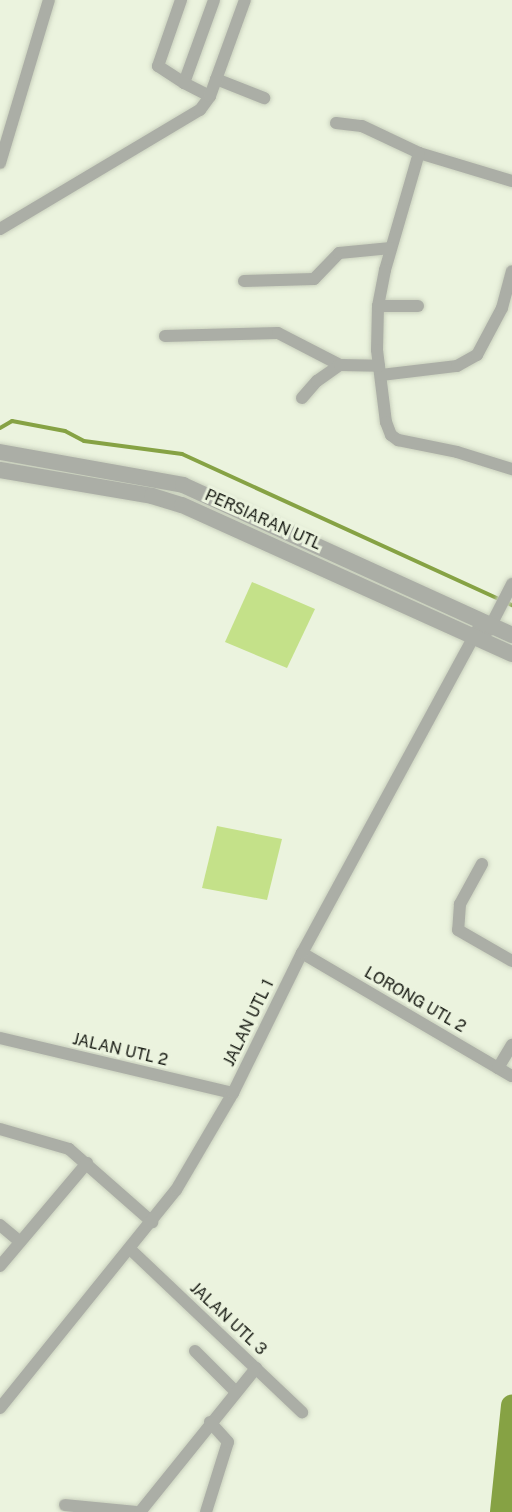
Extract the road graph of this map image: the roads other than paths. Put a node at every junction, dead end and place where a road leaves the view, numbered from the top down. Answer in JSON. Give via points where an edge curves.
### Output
{"nodes":[{"id":1,"x":49,"y":0,"type":"edge"},
{"id":2,"x":181,"y":0,"type":"edge"},
{"id":3,"x":214,"y":0,"type":"edge"},
{"id":4,"x":245,"y":0,"type":"edge"},
{"id":5,"x":216,"y":80,"type":"junction"},
{"id":6,"x":184,"y":83,"type":"junction"},
{"id":7,"x":210,"y":96,"type":"junction"},
{"id":8,"x":264,"y":98,"type":"dead end"},
{"id":9,"x":336,"y":123,"type":"dead end"},
{"id":10,"x":419,"y":153,"type":"junction"},
{"id":11,"x":0,"y":163,"type":"edge"},
{"id":12,"x":512,"y":181,"type":"edge"},
{"id":13,"x":0,"y":229,"type":"edge"},
{"id":14,"x":391,"y":248,"type":"junction"},
{"id":15,"x":512,"y":271,"type":"edge"},
{"id":16,"x":244,"y":281,"type":"dead end"},
{"id":17,"x":378,"y":306,"type":"junction"},
{"id":18,"x":418,"y":306,"type":"dead end"},
{"id":19,"x":165,"y":336,"type":"dead end"},
{"id":20,"x":340,"y":365,"type":"junction"},
{"id":21,"x":380,"y":370,"type":"junction"},
{"id":22,"x":302,"y":398,"type":"dead end"},
{"id":23,"x":0,"y":452,"type":"edge"},
{"id":24,"x":512,"y":469,"type":"edge"},
{"id":25,"x":0,"y":470,"type":"edge"},
{"id":26,"x":511,"y":587,"type":"edge"},
{"id":27,"x":486,"y":627,"type":"junction"},
{"id":28,"x":512,"y":635,"type":"edge"},
{"id":29,"x":512,"y":654,"type":"edge"},
{"id":30,"x":482,"y":864,"type":"dead end"},
{"id":31,"x":302,"y":953,"type":"junction"},
{"id":32,"x":512,"y":961,"type":"edge"},
{"id":33,"x":0,"y":1038,"type":"edge"},
{"id":34,"x":512,"y":1045,"type":"edge"},
{"id":35,"x":498,"y":1068,"type":"junction"},
{"id":36,"x":512,"y":1076,"type":"edge"},
{"id":37,"x":233,"y":1093,"type":"junction"},
{"id":38,"x":0,"y":1129,"type":"edge"},
{"id":39,"x":87,"y":1163,"type":"junction"},
{"id":40,"x":152,"y":1222,"type":"junction"},
{"id":41,"x":0,"y":1225,"type":"edge"},
{"id":42,"x":20,"y":1242,"type":"junction"},
{"id":43,"x":131,"y":1250,"type":"junction"},
{"id":44,"x":0,"y":1266,"type":"edge"},
{"id":45,"x":195,"y":1351,"type":"dead end"},
{"id":46,"x":256,"y":1368,"type":"junction"},
{"id":47,"x":236,"y":1391,"type":"junction"},
{"id":48,"x":0,"y":1408,"type":"edge"},
{"id":49,"x":302,"y":1412,"type":"dead end"},
{"id":50,"x":210,"y":1422,"type":"junction"},
{"id":51,"x":65,"y":1505,"type":"dead end"},
{"id":52,"x":138,"y":1512,"type":"edge"},
{"id":53,"x":206,"y":1512,"type":"edge"}],
"edges":[{"from":1,"to":11,"type":"street"},
{"from":2,"to":6,"type":"street","via":[[158,66]]},
{"from":3,"to":6,"type":"street"},
{"from":4,"to":5,"type":"street"},
{"from":5,"to":7,"type":"street"},
{"from":5,"to":8,"type":"street"},
{"from":6,"to":7,"type":"street"},
{"from":7,"to":13,"type":"street","via":[[185,121]]},
{"from":9,"to":10,"type":"street","via":[[362,126]]},
{"from":10,"to":12,"type":"street"},
{"from":10,"to":14,"type":"street"},
{"from":14,"to":16,"type":"street","via":[[339,253],[314,279]]},
{"from":14,"to":17,"type":"street"},
{"from":15,"to":21,"type":"street","via":[[502,308],[477,355],[458,366]]},
{"from":17,"to":18,"type":"street"},
{"from":17,"to":21,"type":"street"},
{"from":19,"to":20,"type":"street","via":[[278,333]]},
{"from":20,"to":21,"type":"street"},
{"from":20,"to":22,"type":"street","via":[[317,381]]},
{"from":21,"to":24,"type":"street","via":[[391,435]]},
{"from":23,"to":27,"type":"street","name":"PERSIARAN UTL","via":[[177,482]]},
{"from":25,"to":27,"type":"street","name":"PERSIARAN UTL","via":[[169,500]]},
{"from":26,"to":27,"type":"street","name":"JALAN UTL 1"},
{"from":27,"to":28,"type":"street","name":"PERSIARAN UTL"},
{"from":27,"to":29,"type":"street","name":"PERSIARAN UTL"},
{"from":27,"to":31,"type":"street","name":"JALAN UTL 1"},
{"from":30,"to":32,"type":"street","via":[[460,904],[458,930]]},
{"from":31,"to":35,"type":"street","name":"LORONG UTL 2"},
{"from":31,"to":37,"type":"street","name":"JALAN UTL 1"},
{"from":33,"to":37,"type":"street","name":"JALAN UTL 2"},
{"from":34,"to":35,"type":"street"},
{"from":35,"to":36,"type":"street","name":"LORONG UTL 2"},
{"from":37,"to":40,"type":"street","name":"JALAN UTL 1","via":[[176,1190]]},
{"from":38,"to":39,"type":"street","via":[[57,1143]]},
{"from":39,"to":40,"type":"street"},
{"from":39,"to":42,"type":"street"},
{"from":40,"to":43,"type":"street","name":"JALAN UTL 1"},
{"from":41,"to":42,"type":"street"},
{"from":42,"to":44,"type":"street"},
{"from":43,"to":46,"type":"street","name":"JALAN UTL 3"},
{"from":43,"to":48,"type":"street","name":"JALAN UTL 1"},
{"from":45,"to":47,"type":"street"},
{"from":46,"to":47,"type":"street"},
{"from":46,"to":49,"type":"street","name":"JALAN UTL 3"},
{"from":47,"to":50,"type":"street"},
{"from":50,"to":52,"type":"street"},
{"from":50,"to":53,"type":"street","via":[[228,1442]]},
{"from":51,"to":52,"type":"street"}]}
